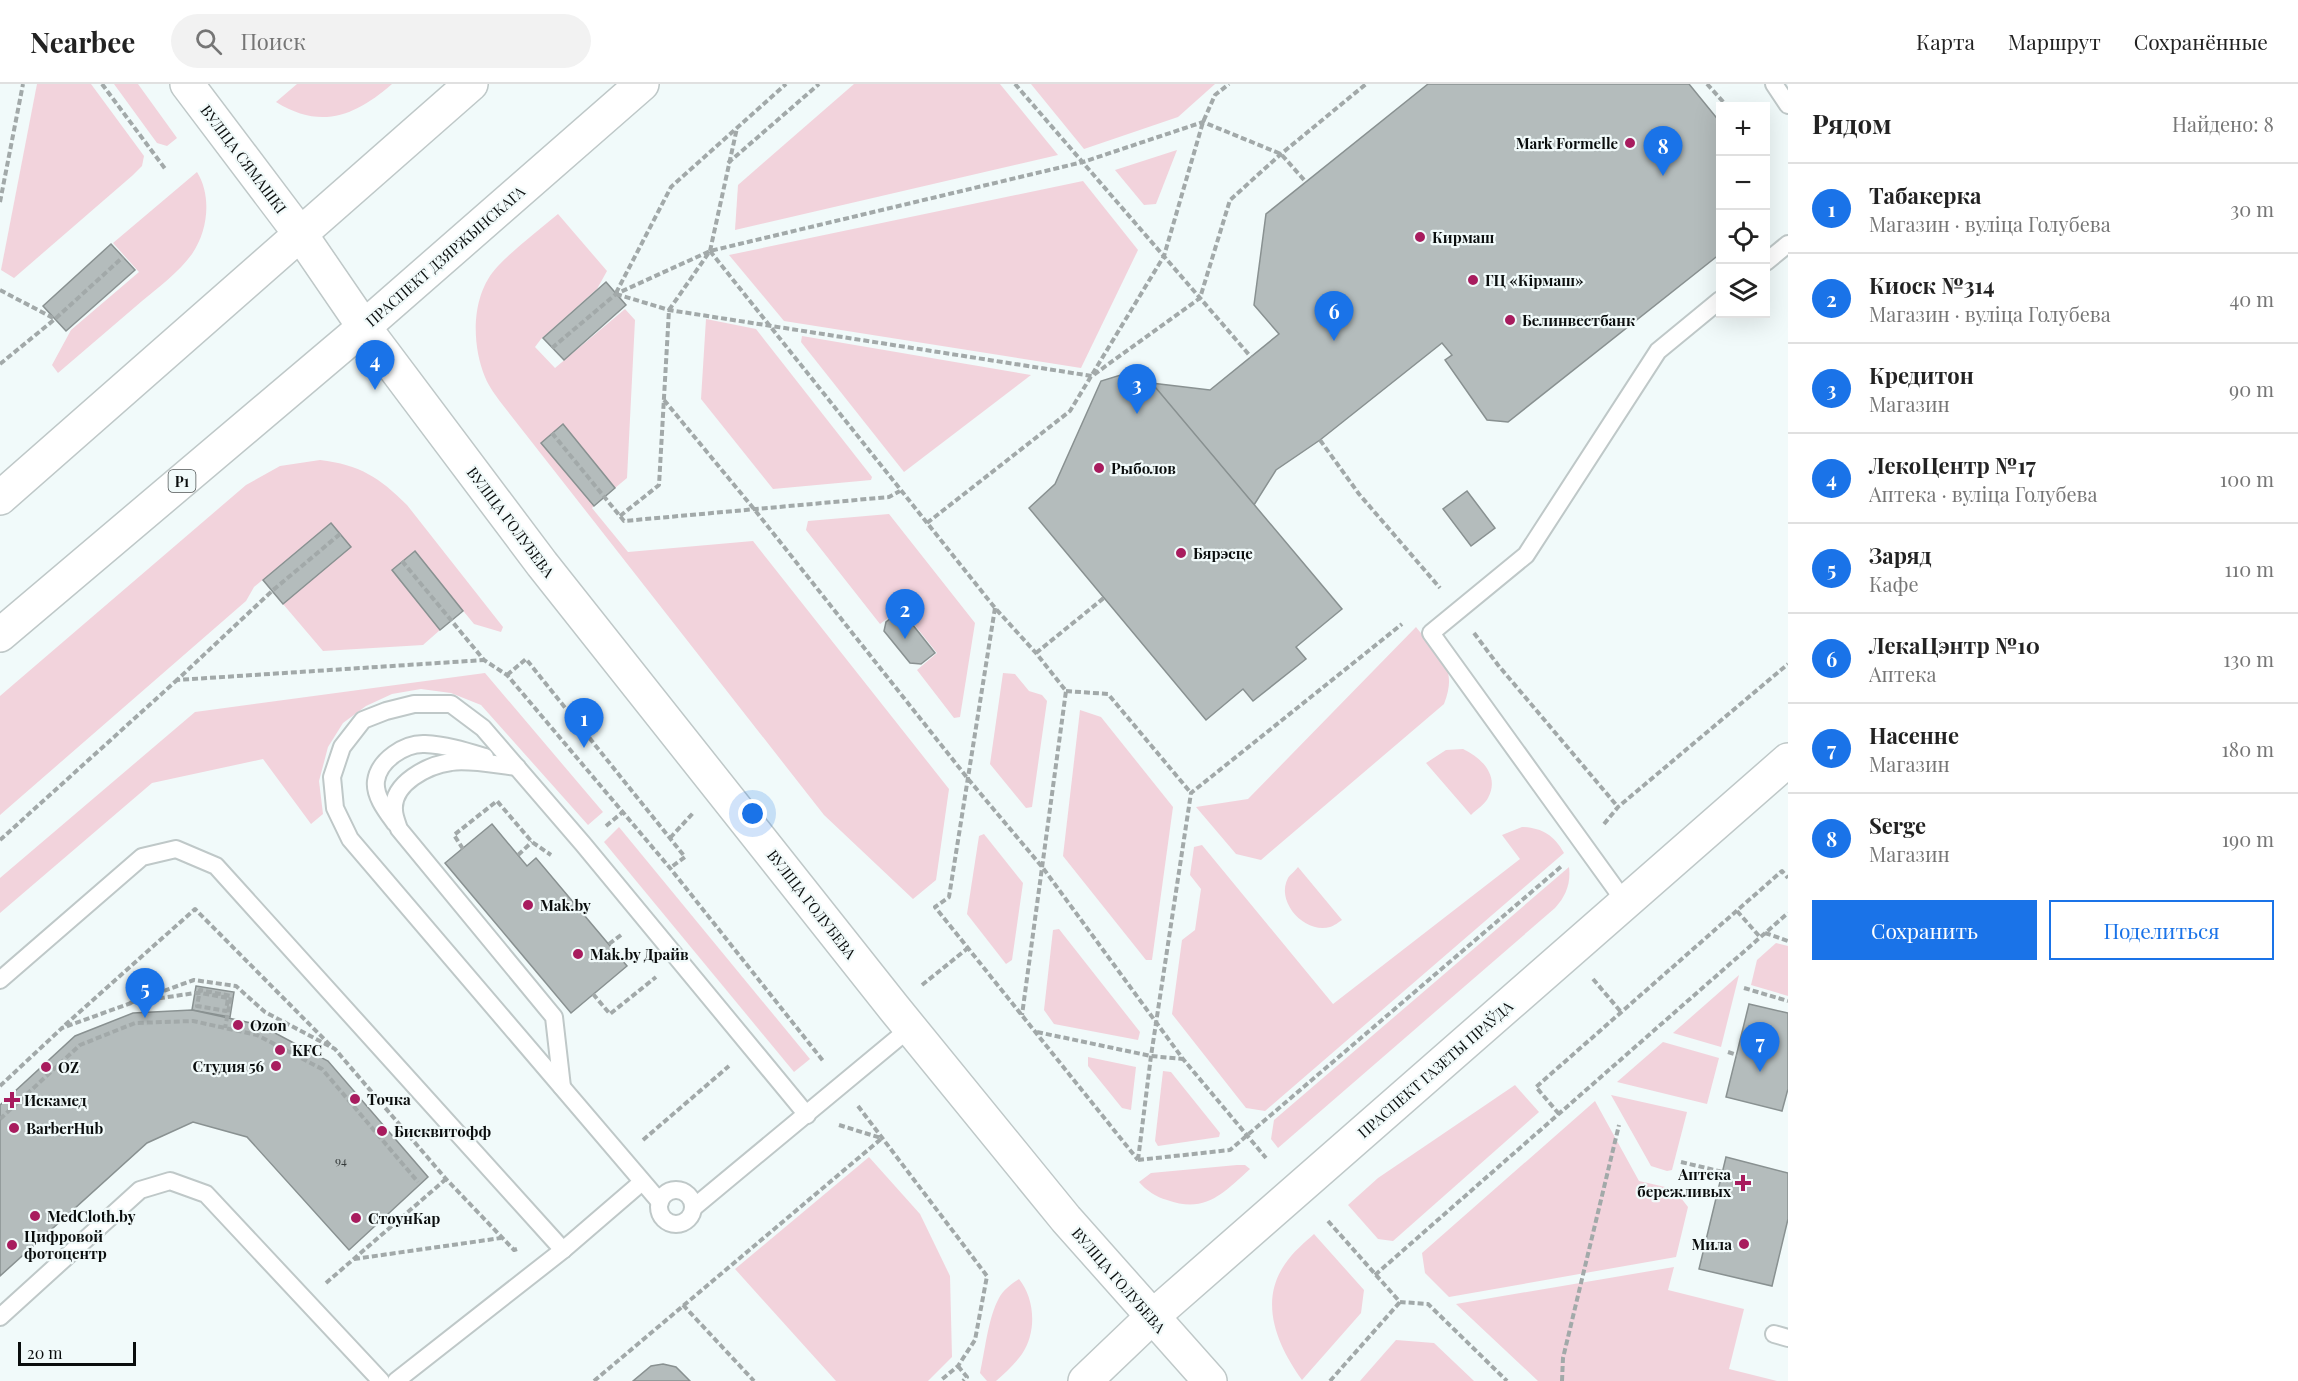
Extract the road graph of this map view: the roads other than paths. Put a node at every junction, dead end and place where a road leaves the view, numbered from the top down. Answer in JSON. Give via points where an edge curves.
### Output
{"nodes":[{"id":1,"x":187,"y":84,"type":"edge"},
{"id":2,"x":471,"y":84,"type":"edge"},
{"id":3,"x":642,"y":84,"type":"edge"},
{"id":4,"x":1774,"y":84,"type":"edge"},
{"id":5,"x":1788,"y":105,"type":"edge"},
{"id":6,"x":301,"y":235,"type":"junction"},
{"id":7,"x":1788,"y":244,"type":"edge"},
{"id":8,"x":1770,"y":259,"type":"edge"},
{"id":9,"x":1716,"y":303,"type":"edge"},
{"id":10,"x":364,"y":327,"type":"junction"},
{"id":11,"x":0,"y":498,"type":"edge"},
{"id":12,"x":0,"y":635,"type":"edge"},
{"id":13,"x":1788,"y":760,"type":"edge"},
{"id":14,"x":517,"y":767,"type":"junction"},
{"id":15,"x":399,"y":828,"type":"junction"},
{"id":16,"x":1625,"y":902,"type":"junction"},
{"id":17,"x":0,"y":980,"type":"edge"},
{"id":18,"x":902,"y":1018,"type":"junction"},
{"id":19,"x":562,"y":1087,"type":"junction"},
{"id":20,"x":807,"y":1115,"type":"junction"},
{"id":21,"x":642,"y":1182,"type":"junction"},
{"id":22,"x":660,"y":1202,"type":"junction"},
{"id":23,"x":693,"y":1208,"type":"junction"},
{"id":24,"x":563,"y":1250,"type":"junction"},
{"id":25,"x":0,"y":1317,"type":"edge"},
{"id":26,"x":1152,"y":1317,"type":"junction"},
{"id":27,"x":381,"y":1381,"type":"edge"},
{"id":28,"x":396,"y":1381,"type":"edge"},
{"id":29,"x":1085,"y":1381,"type":"edge"},
{"id":30,"x":1210,"y":1381,"type":"edge"}],
"edges":[{"from":1,"to":6,"type":"main road","name":"ВУЛІЦА СЯМАШКІ"},
{"from":2,"to":6,"type":"main road"},
{"from":3,"to":10,"type":"main road","name":"ПРАСПЕКТ ДЗЯРЖЫНСКАГА","number":"Р1"},
{"from":4,"to":5,"type":"lane"},
{"from":6,"to":10,"type":"main road","name":"ВУЛІЦА СЯМАШКІ"},
{"from":6,"to":11,"type":"main road"},
{"from":7,"to":8,"type":"lane"},
{"from":9,"to":16,"type":"lane","via":[[1658,351],[1526,555],[1431,633]]},
{"from":10,"to":12,"type":"main road","name":"ПРАСПЕКТ ДЗЯРЖЫНСКАГА","number":"Р1"},
{"from":10,"to":18,"type":"main road","name":"ВУЛІЦА ГОЛУБЕВА","via":[[542,564]]},
{"from":13,"to":16,"type":"main road","name":"ПРАСПЕКТ ГАЗЕТЫ ПРАЎДА"},
{"from":14,"to":15,"type":"lane","via":[[452,761],[432,767],[400,789],[394,808]]},
{"from":14,"to":15,"type":"lane","via":[[452,747],[422,744],[398,751],[382,765],[376,782],[381,802]]},
{"from":14,"to":19,"type":"lane","via":[[483,728],[451,704],[414,704],[363,720],[342,747],[332,777],[334,808],[350,839]]},
{"from":14,"to":20,"type":"lane"},
{"from":15,"to":19,"type":"lane","via":[[554,1017]]},
{"from":16,"to":26,"type":"main road","name":"ПРАСПЕКТ ГАЗЕТЫ ПРАЎДА"},
{"from":17,"to":24,"type":"lane","via":[[142,857],[176,849],[216,866]]},
{"from":18,"to":20,"type":"lane","via":[[842,1086]]},
{"from":18,"to":26,"type":"main road","name":"ВУЛІЦА ГОЛУБЕВА","via":[[1066,1219]]},
{"from":19,"to":21,"type":"lane"},
{"from":20,"to":23,"type":"lane"},
{"from":21,"to":22,"type":"lane"},
{"from":21,"to":24,"type":"lane"},
{"from":22,"to":23,"type":"lane","via":[[667,1194],[682,1191],[690,1197]]},
{"from":22,"to":23,"type":"lane","via":[[664,1219],[674,1224],[685,1222]]},
{"from":24,"to":28,"type":"lane"},
{"from":25,"to":27,"type":"lane","via":[[140,1190],[170,1181],[206,1194]]},
{"from":26,"to":29,"type":"main road","name":"ПРАСПЕКТ ГАЗЕТЫ ПРАЎДА"},
{"from":26,"to":30,"type":"main road","name":"ВУЛІЦА ГОЛУБЕВА"}]}
